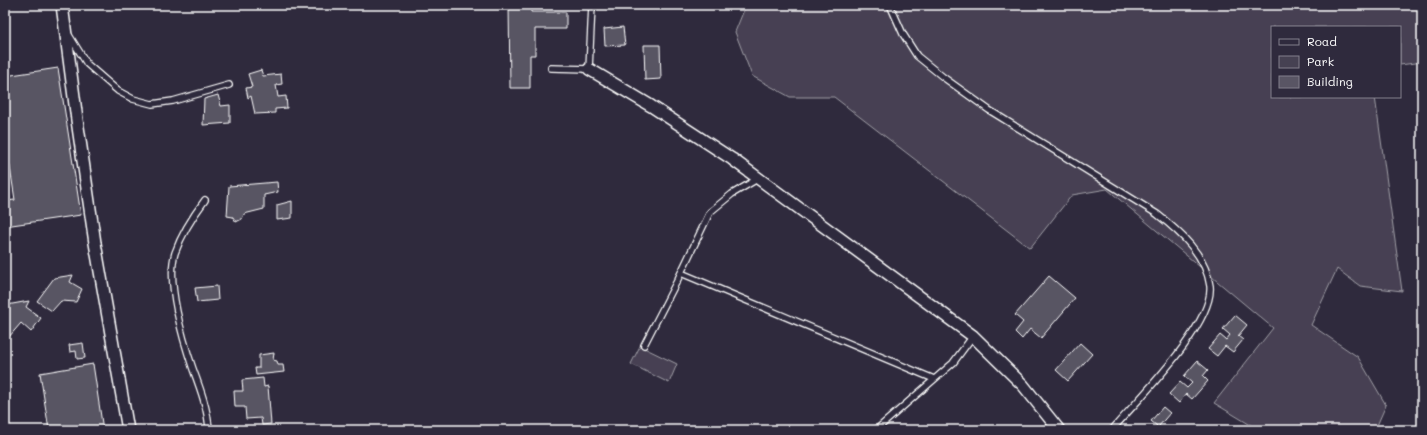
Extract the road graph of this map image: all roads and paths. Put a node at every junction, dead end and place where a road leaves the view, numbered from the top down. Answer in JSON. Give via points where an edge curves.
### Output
{"nodes":[{"id":1,"x":62,"y":5,"type":"edge"},
{"id":2,"x":592,"y":5,"type":"edge"},
{"id":3,"x":890,"y":5,"type":"edge"},
{"id":4,"x":65,"y":29,"type":"junction"},
{"id":5,"x":551,"y":68,"type":"dead end"},
{"id":6,"x":589,"y":69,"type":"junction"},
{"id":7,"x":229,"y":85,"type":"dead end"},
{"id":8,"x":759,"y":178,"type":"junction"},
{"id":9,"x":205,"y":200,"type":"dead end"},
{"id":10,"x":681,"y":273,"type":"junction"},
{"id":11,"x":973,"y":336,"type":"junction"},
{"id":12,"x":644,"y":345,"type":"dead end"},
{"id":13,"x":934,"y":379,"type":"junction"},
{"id":14,"x":128,"y":430,"type":"edge"},
{"id":15,"x":210,"y":430,"type":"edge"},
{"id":16,"x":876,"y":430,"type":"edge"},
{"id":17,"x":1059,"y":430,"type":"edge"},
{"id":18,"x":1112,"y":430,"type":"edge"}],
"edges":[{"from":1,"to":4,"type":"street"},
{"from":2,"to":6,"type":"lane"},
{"from":3,"to":18,"type":"lane","via":[[903,34],[917,56],[989,110],[1157,214],[1180,232],[1205,267],[1210,292],[1202,318],[1185,346]]},
{"from":4,"to":7,"type":"lane","via":[[87,64],[118,91],[133,99],[152,104],[173,101]]},
{"from":4,"to":14,"type":"street","via":[[94,236]]},
{"from":5,"to":6,"type":"lane"},
{"from":6,"to":8,"type":"street","via":[[690,131]]},
{"from":8,"to":10,"type":"lane","via":[[732,194],[710,212]]},
{"from":8,"to":11,"type":"street"},
{"from":9,"to":15,"type":"lane","via":[[190,219],[175,253],[172,286],[185,347],[202,395]]},
{"from":10,"to":12,"type":"lane"},
{"from":10,"to":13,"type":"lane"},
{"from":11,"to":13,"type":"lane","via":[[953,363]]},
{"from":11,"to":17,"type":"street","via":[[1023,385]]},
{"from":13,"to":16,"type":"lane"}]}
